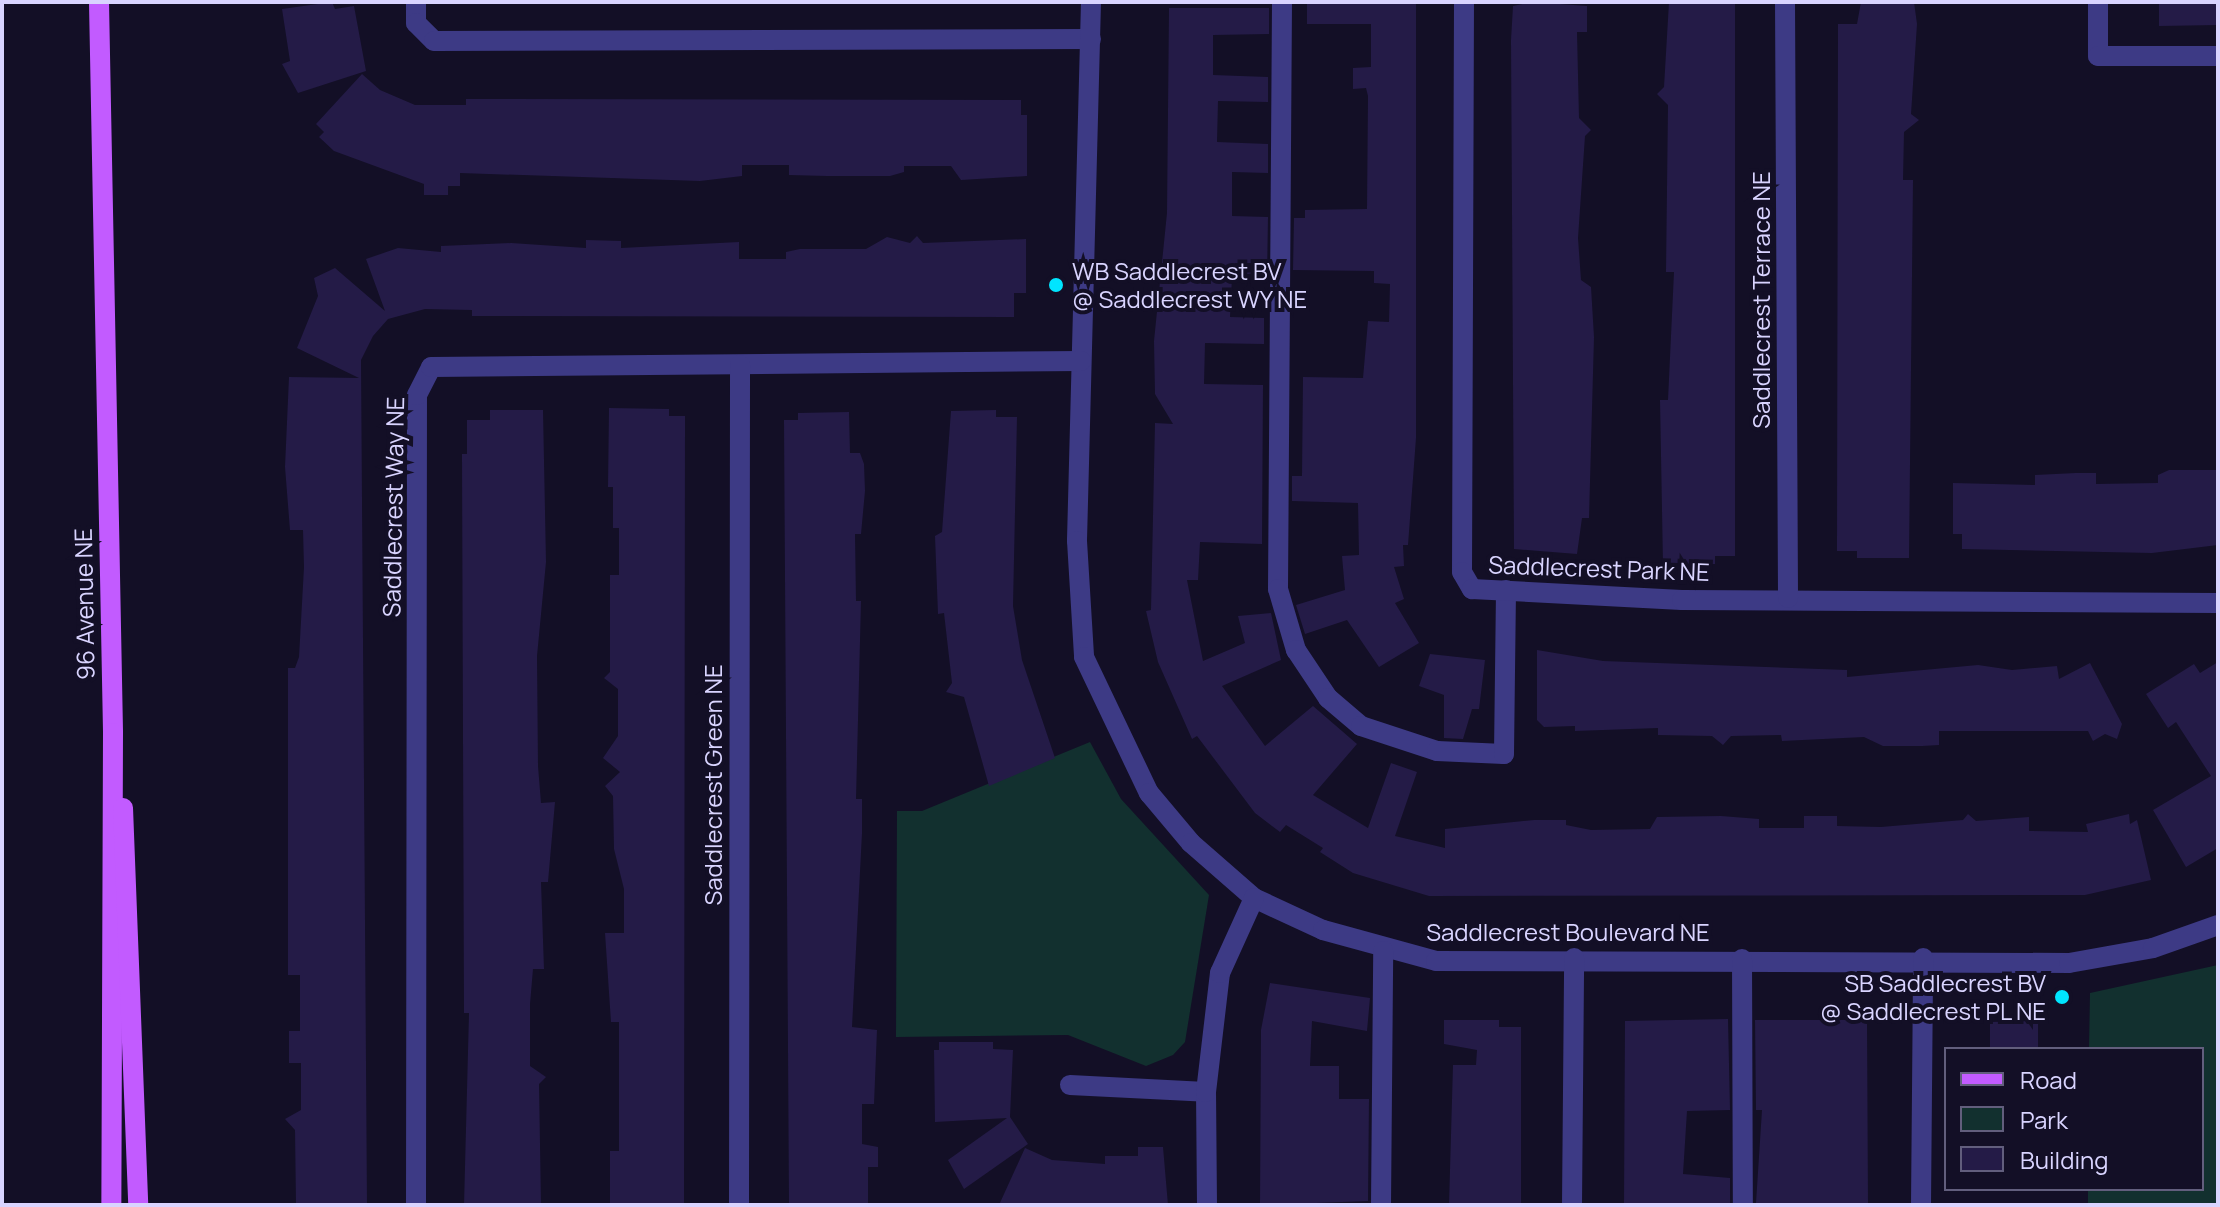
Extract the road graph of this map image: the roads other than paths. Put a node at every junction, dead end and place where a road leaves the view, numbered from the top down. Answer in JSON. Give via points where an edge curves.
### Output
{"nodes":[{"id":1,"x":99,"y":2,"type":"edge"},
{"id":2,"x":416,"y":2,"type":"edge"},
{"id":3,"x":1091,"y":2,"type":"edge"},
{"id":4,"x":1282,"y":2,"type":"edge"},
{"id":5,"x":1464,"y":2,"type":"edge"},
{"id":6,"x":1785,"y":2,"type":"edge"},
{"id":7,"x":2098,"y":2,"type":"edge"},
{"id":8,"x":1091,"y":39,"type":"junction"},
{"id":9,"x":2218,"y":56,"type":"edge"},
{"id":10,"x":1081,"y":361,"type":"junction"},
{"id":11,"x":740,"y":365,"type":"junction"},
{"id":12,"x":1506,"y":590,"type":"junction"},
{"id":13,"x":1788,"y":598,"type":"junction"},
{"id":14,"x":2218,"y":603,"type":"edge"},
{"id":15,"x":113,"y":733,"type":"junction"},
{"id":16,"x":1254,"y":898,"type":"junction"},
{"id":17,"x":2218,"y":925,"type":"edge"},
{"id":18,"x":1383,"y":951,"type":"junction"},
{"id":19,"x":1574,"y":958,"type":"junction"},
{"id":20,"x":1923,"y":958,"type":"junction"},
{"id":21,"x":1742,"y":959,"type":"junction"},
{"id":22,"x":1070,"y":1085,"type":"dead end"},
{"id":23,"x":1206,"y":1092,"type":"junction"},
{"id":24,"x":111,"y":1205,"type":"edge"},
{"id":25,"x":138,"y":1205,"type":"edge"},
{"id":26,"x":416,"y":1205,"type":"edge"},
{"id":27,"x":739,"y":1205,"type":"edge"},
{"id":28,"x":1207,"y":1205,"type":"edge"},
{"id":29,"x":1381,"y":1205,"type":"edge"},
{"id":30,"x":1572,"y":1205,"type":"edge"},
{"id":31,"x":1743,"y":1205,"type":"edge"},
{"id":32,"x":1921,"y":1205,"type":"edge"}],
"edges":[{"from":1,"to":15,"type":"main road","name":"96 Avenue NE"},
{"from":2,"to":8,"type":"street","via":[[416,23],[434,41]]},
{"from":3,"to":8,"type":"street","name":"Saddlecrest Boulevard NE"},
{"from":4,"to":12,"type":"street","via":[[1278,589],[1296,650],[1328,698],[1361,726],[1437,751],[1504,754]]},
{"from":5,"to":12,"type":"street","name":"Saddlecrest Park NE","via":[[1462,572],[1472,589]]},
{"from":6,"to":13,"type":"street","name":"Saddlecrest Terrace NE"},
{"from":7,"to":9,"type":"street","via":[[2098,56]]},
{"from":8,"to":10,"type":"street","name":"Saddlecrest Boulevard NE"},
{"from":10,"to":11,"type":"street","name":"Saddlecrest Way NE"},
{"from":10,"to":16,"type":"street","name":"Saddlecrest Boulevard NE","via":[[1077,541],[1084,657],[1149,793],[1191,843]]},
{"from":11,"to":26,"type":"street","name":"Saddlecrest Way NE","via":[[431,367],[417,395]]},
{"from":11,"to":27,"type":"street","name":"Saddlecrest Green NE"},
{"from":12,"to":13,"type":"street","name":"Saddlecrest Park NE","via":[[1682,600]]},
{"from":13,"to":14,"type":"street","name":"Saddlecrest Park NE"},
{"from":15,"to":24,"type":"main road","name":"96 Avenue NE"},
{"from":15,"to":25,"type":"main road","via":[[130,856]]},
{"from":16,"to":18,"type":"street","name":"Saddlecrest Boulevard NE"},
{"from":16,"to":23,"type":"street","via":[[1220,973]]},
{"from":17,"to":20,"type":"street","name":"Saddlecrest Boulevard NE","via":[[2153,948],[2069,963]]},
{"from":18,"to":19,"type":"street","name":"Saddlecrest Boulevard NE","via":[[1436,961]]},
{"from":18,"to":29,"type":"street"},
{"from":19,"to":21,"type":"street","name":"Saddlecrest Boulevard NE"},
{"from":19,"to":30,"type":"street"},
{"from":20,"to":21,"type":"street","name":"Saddlecrest Boulevard NE"},
{"from":20,"to":32,"type":"street"},
{"from":21,"to":31,"type":"street"},
{"from":22,"to":23,"type":"street"},
{"from":23,"to":28,"type":"street"}]}
